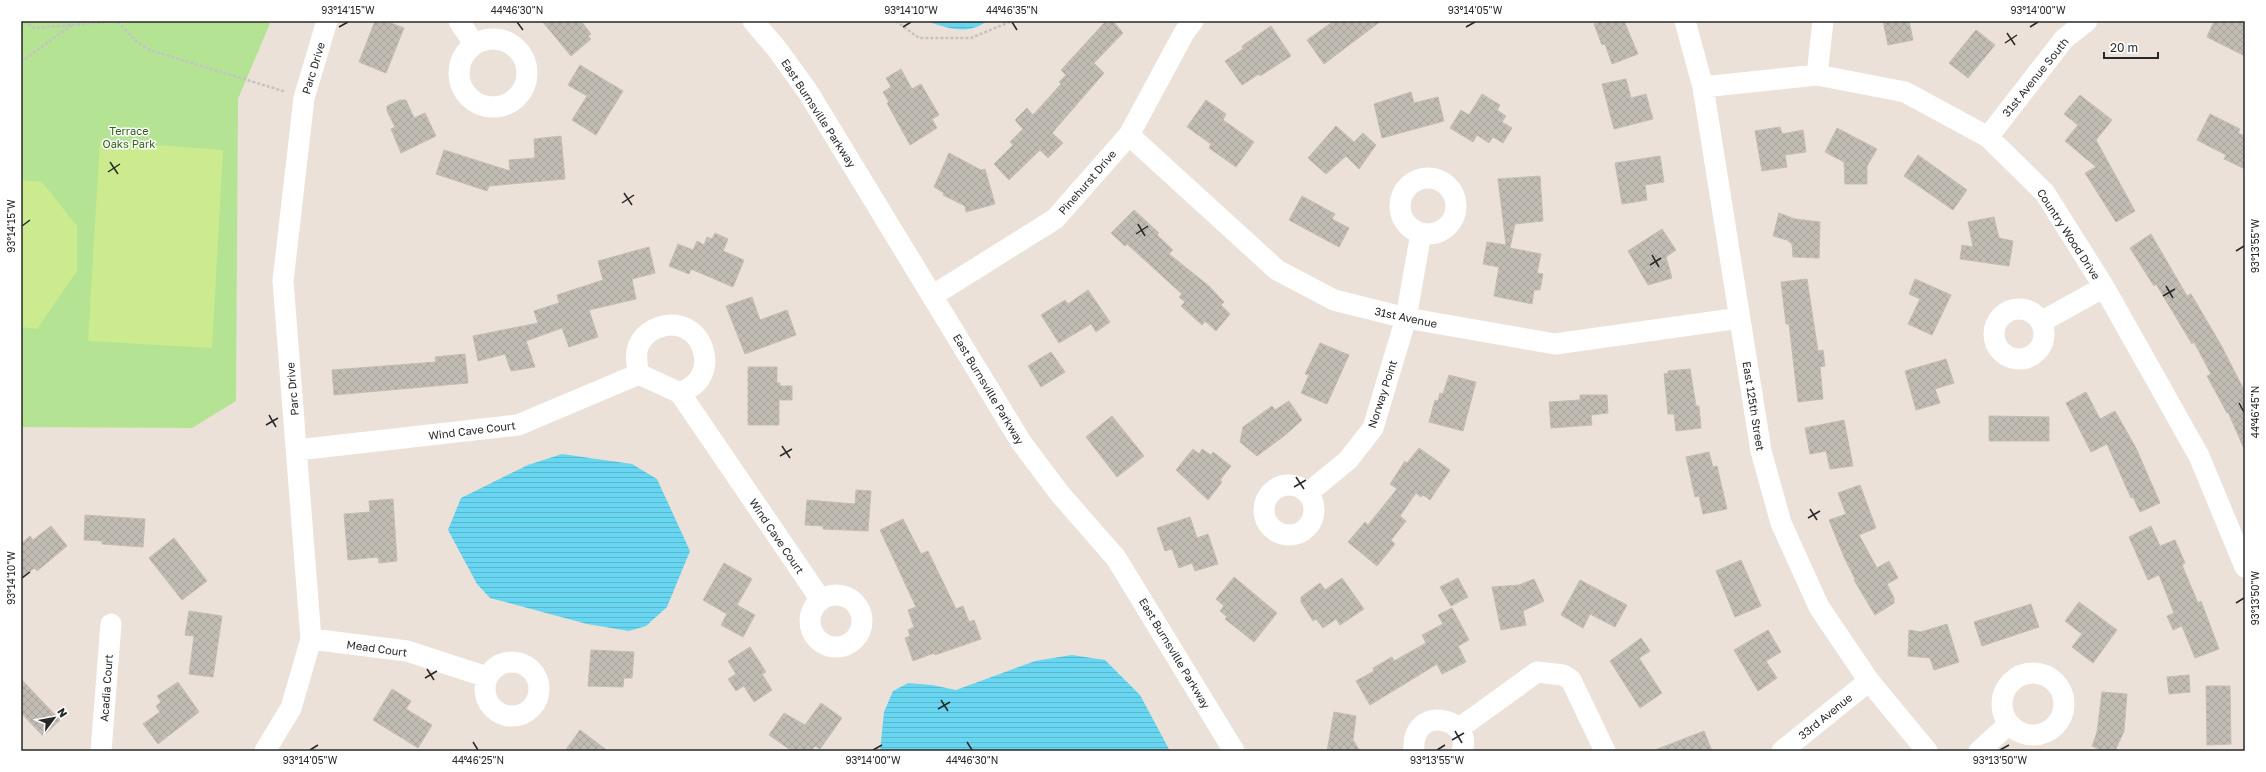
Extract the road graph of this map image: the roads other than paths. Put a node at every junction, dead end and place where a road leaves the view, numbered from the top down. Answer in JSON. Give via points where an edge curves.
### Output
{"nodes":[{"id":1,"x":327,"y":21,"type":"edge"},
{"id":2,"x":459,"y":21,"type":"edge"},
{"id":3,"x":753,"y":21,"type":"edge"},
{"id":4,"x":1193,"y":21,"type":"edge"},
{"id":5,"x":1684,"y":21,"type":"edge"},
{"id":6,"x":1823,"y":21,"type":"edge"},
{"id":7,"x":2087,"y":21,"type":"edge"},
{"id":8,"x":474,"y":44,"type":"dead end"},
{"id":9,"x":1817,"y":75,"type":"junction"},
{"id":10,"x":1702,"y":87,"type":"junction"},
{"id":11,"x":1129,"y":135,"type":"junction"},
{"id":12,"x":1988,"y":138,"type":"junction"},
{"id":13,"x":1421,"y":233,"type":"dead end"},
{"id":14,"x":2104,"y":287,"type":"junction"},
{"id":15,"x":932,"y":296,"type":"junction"},
{"id":16,"x":1406,"y":318,"type":"junction"},
{"id":17,"x":1740,"y":318,"type":"junction"},
{"id":18,"x":2041,"y":322,"type":"dead end"},
{"id":19,"x":639,"y":374,"type":"junction"},
{"id":20,"x":680,"y":393,"type":"junction"},
{"id":21,"x":297,"y":450,"type":"junction"},
{"id":22,"x":1308,"y":493,"type":"dead end"},
{"id":23,"x":2245,"y":567,"type":"edge"},
{"id":24,"x":821,"y":600,"type":"dead end"},
{"id":25,"x":111,"y":624,"type":"dead end"},
{"id":26,"x":311,"y":639,"type":"junction"},
{"id":27,"x":487,"y":677,"type":"dead end"},
{"id":28,"x":1869,"y":681,"type":"junction"},
{"id":29,"x":2009,"y":724,"type":"dead end"},
{"id":30,"x":1458,"y":729,"type":"junction"},
{"id":31,"x":101,"y":751,"type":"edge"},
{"id":32,"x":265,"y":751,"type":"edge"},
{"id":33,"x":1234,"y":751,"type":"edge"},
{"id":34,"x":1414,"y":751,"type":"edge"},
{"id":35,"x":1462,"y":751,"type":"edge"},
{"id":36,"x":1605,"y":751,"type":"edge"},
{"id":37,"x":1782,"y":751,"type":"edge"},
{"id":38,"x":1927,"y":751,"type":"edge"},
{"id":39,"x":1979,"y":751,"type":"edge"}],
"edges":[{"from":1,"to":21,"type":"street","name":"Parc Drive","via":[[304,98],[283,281]]},
{"from":2,"to":8,"type":"street"},
{"from":3,"to":15,"type":"street","name":"East Burnsville Parkway","via":[[808,92]]},
{"from":4,"to":11,"type":"street","name":"Pinehurst Drive"},
{"from":5,"to":10,"type":"street","name":"East 125th Street"},
{"from":6,"to":9,"type":"street"},
{"from":7,"to":12,"type":"street","name":"31st Avenue South","via":[[2064,39]]},
{"from":9,"to":10,"type":"street","name":"Country Wood Drive"},
{"from":9,"to":12,"type":"street","name":"Country Wood Drive","via":[[1904,92]]},
{"from":10,"to":17,"type":"street","name":"East 125th Street"},
{"from":11,"to":15,"type":"street","name":"Pinehurst Drive","via":[[1055,219]]},
{"from":11,"to":16,"type":"street","name":"31st Avenue","via":[[1277,270],[1334,300]]},
{"from":12,"to":14,"type":"street","name":"Country Wood Drive","via":[[2045,193]]},
{"from":13,"to":16,"type":"street","name":"Norway Point"},
{"from":14,"to":18,"type":"street"},
{"from":14,"to":23,"type":"street","name":"Country Wood Drive","via":[[2199,456]]},
{"from":15,"to":33,"type":"street","name":"East Burnsville Parkway","via":[[1021,442],[1056,489],[1112,553],[1134,585]]},
{"from":16,"to":17,"type":"street","name":"31st Avenue","via":[[1554,344]]},
{"from":16,"to":22,"type":"street","name":"Norway Point","via":[[1372,428],[1348,460]]},
{"from":17,"to":28,"type":"street","name":"East 125th Street","via":[[1761,451],[1781,523],[1819,608]]},
{"from":19,"to":20,"type":"street"},
{"from":19,"to":20,"type":"street","via":[[636,360],[638,346],[646,335],[658,327],[671,325],[685,328],[696,337],[703,349],[705,363],[701,376],[692,387]]},
{"from":19,"to":21,"type":"street","name":"Wind Cave Court","via":[[518,425]]},
{"from":20,"to":24,"type":"street","name":"Wind Cave Court"},
{"from":21,"to":26,"type":"street","name":"Parc Drive"},
{"from":25,"to":31,"type":"street","name":"Acadia Court"},
{"from":26,"to":27,"type":"street","name":"Mead Court","via":[[407,651]]},
{"from":26,"to":32,"type":"street","name":"Parc Drive","via":[[290,708]]},
{"from":28,"to":37,"type":"street","name":"33rd Avenue"},
{"from":28,"to":38,"type":"street","name":"East 125th Street"},
{"from":29,"to":39,"type":"street"},
{"from":30,"to":34,"type":"street","via":[[1441,719],[1423,724],[1415,736]]},
{"from":30,"to":35,"type":"street","via":[[1462,738]]},
{"from":30,"to":36,"type":"street","via":[[1538,672],[1563,675],[1571,680]]}]}
